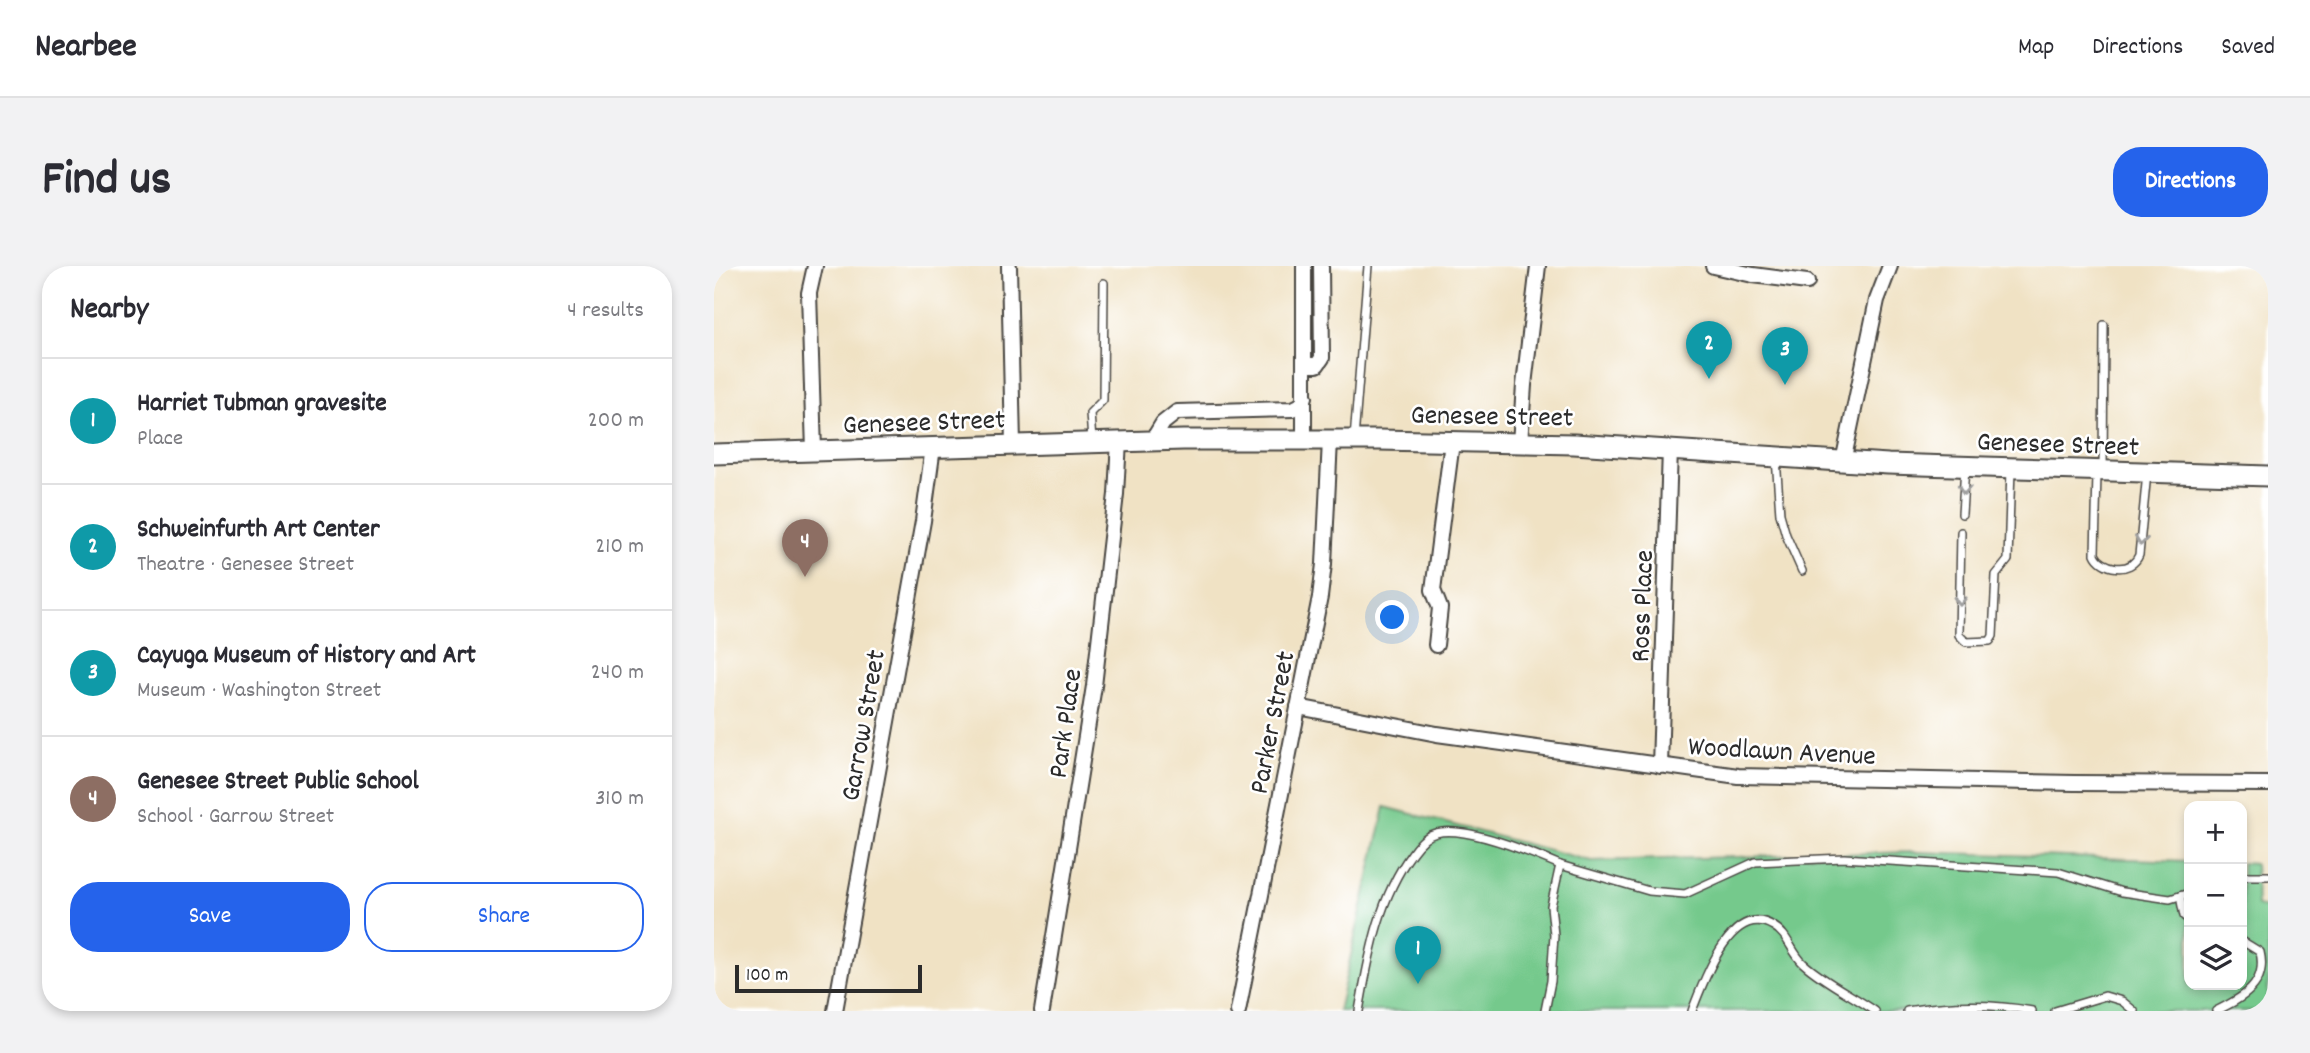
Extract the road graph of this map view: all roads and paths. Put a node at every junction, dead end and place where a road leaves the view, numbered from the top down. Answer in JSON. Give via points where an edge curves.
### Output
{"nodes":[{"id":1,"x":815,"y":266,"type":"edge"},
{"id":2,"x":1009,"y":266,"type":"edge"},
{"id":3,"x":1304,"y":266,"type":"edge"},
{"id":4,"x":1321,"y":266,"type":"edge"},
{"id":5,"x":1368,"y":266,"type":"edge"},
{"id":6,"x":1538,"y":266,"type":"edge"},
{"id":7,"x":1713,"y":266,"type":"edge"},
{"id":8,"x":1889,"y":266,"type":"edge"},
{"id":9,"x":1807,"y":282,"type":"dead end"},
{"id":10,"x":1104,"y":283,"type":"dead end"},
{"id":11,"x":2104,"y":325,"type":"dead end"},
{"id":12,"x":1306,"y":365,"type":"junction"},
{"id":13,"x":1305,"y":397,"type":"junction"},
{"id":14,"x":1304,"y":440,"type":"junction"},
{"id":15,"x":1330,"y":440,"type":"junction"},
{"id":16,"x":1354,"y":440,"type":"junction"},
{"id":17,"x":1119,"y":441,"type":"junction"},
{"id":18,"x":1152,"y":441,"type":"junction"},
{"id":19,"x":1092,"y":442,"type":"junction"},
{"id":20,"x":1452,"y":442,"type":"junction"},
{"id":21,"x":1520,"y":443,"type":"junction"},
{"id":22,"x":1013,"y":445,"type":"junction"},
{"id":23,"x":933,"y":447,"type":"junction"},
{"id":24,"x":1671,"y":449,"type":"junction"},
{"id":25,"x":814,"y":451,"type":"junction"},
{"id":26,"x":714,"y":454,"type":"edge"},
{"id":27,"x":1776,"y":457,"type":"junction"},
{"id":28,"x":1843,"y":461,"type":"junction"},
{"id":29,"x":1965,"y":467,"type":"junction"},
{"id":30,"x":2011,"y":468,"type":"junction"},
{"id":31,"x":2100,"y":471,"type":"junction"},
{"id":32,"x":2147,"y":473,"type":"junction"},
{"id":33,"x":2268,"y":476,"type":"edge"},
{"id":34,"x":1962,"y":514,"type":"dead end"},
{"id":35,"x":1961,"y":533,"type":"dead end"},
{"id":36,"x":1802,"y":571,"type":"dead end"},
{"id":37,"x":1436,"y":645,"type":"dead end"},
{"id":38,"x":1298,"y":707,"type":"junction"},
{"id":39,"x":1660,"y":766,"type":"junction"},
{"id":40,"x":2268,"y":784,"type":"edge"},
{"id":41,"x":1560,"y":865,"type":"junction"},
{"id":42,"x":2247,"y":876,"type":"edge"},
{"id":43,"x":2268,"y":876,"type":"edge"},
{"id":44,"x":2184,"y":895,"type":"edge"},
{"id":45,"x":2180,"y":896,"type":"junction"},
{"id":46,"x":2184,"y":916,"type":"edge"},
{"id":47,"x":2247,"y":944,"type":"edge"},
{"id":48,"x":835,"y":1011,"type":"edge"},
{"id":49,"x":1042,"y":1011,"type":"edge"},
{"id":50,"x":1238,"y":1011,"type":"edge"},
{"id":51,"x":1359,"y":1011,"type":"edge"},
{"id":52,"x":1545,"y":1011,"type":"edge"},
{"id":53,"x":1692,"y":1011,"type":"edge"},
{"id":54,"x":1875,"y":1011,"type":"edge"},
{"id":55,"x":1907,"y":1011,"type":"edge"},
{"id":56,"x":2032,"y":1011,"type":"edge"},
{"id":57,"x":2055,"y":1011,"type":"edge"},
{"id":58,"x":2134,"y":1011,"type":"edge"},
{"id":59,"x":2216,"y":1011,"type":"edge"}],
"edges":[{"from":1,"to":25,"type":"street","via":[[809,293]]},
{"from":2,"to":22,"type":"street"},
{"from":3,"to":12,"type":"street"},
{"from":4,"to":12,"type":"street","via":[[1322,358],[1317,365]]},
{"from":5,"to":16,"type":"lane"},
{"from":6,"to":21,"type":"street"},
{"from":7,"to":9,"type":"street"},
{"from":8,"to":28,"type":"street","via":[[1877,300]]},
{"from":10,"to":19,"type":"lane","via":[[1103,400],[1090,414]]},
{"from":11,"to":31,"type":"lane"},
{"from":12,"to":13,"type":"street"},
{"from":13,"to":14,"type":"street"},
{"from":13,"to":18,"type":"street","via":[[1293,409],[1177,412]]},
{"from":14,"to":15,"type":"main road","name":"Genesee Street"},
{"from":14,"to":18,"type":"main road","name":"Genesee Street"},
{"from":15,"to":16,"type":"main road","name":"Genesee Street"},
{"from":15,"to":38,"type":"street","name":"Parker Street","via":[[1323,575]]},
{"from":16,"to":20,"type":"main road","name":"Genesee Street"},
{"from":17,"to":18,"type":"main road","name":"Genesee Street"},
{"from":17,"to":19,"type":"main road","name":"Genesee Street"},
{"from":17,"to":49,"type":"street","name":"Park Place","via":[[1094,686]]},
{"from":19,"to":22,"type":"main road","name":"Genesee Street"},
{"from":20,"to":21,"type":"main road","name":"Genesee Street"},
{"from":20,"to":37,"type":"street","via":[[1433,590],[1440,608]]},
{"from":21,"to":24,"type":"main road","name":"Genesee Street"},
{"from":22,"to":23,"type":"main road","name":"Genesee Street"},
{"from":23,"to":25,"type":"main road","name":"Genesee Street"},
{"from":23,"to":48,"type":"street","name":"Garrow Street"},
{"from":24,"to":27,"type":"main road","name":"Genesee Street"},
{"from":24,"to":39,"type":"street","name":"Ross Place"},
{"from":25,"to":26,"type":"main road","name":"Genesee Street"},
{"from":27,"to":28,"type":"main road","name":"Genesee Street"},
{"from":27,"to":36,"type":"lane","via":[[1783,524]]},
{"from":28,"to":29,"type":"main road","name":"Genesee Street"},
{"from":29,"to":30,"type":"main road","name":"Genesee Street"},
{"from":29,"to":34,"type":"lane","one_way":true},
{"from":30,"to":31,"type":"main road","name":"Genesee Street"},
{"from":35,"to":30,"type":"lane","one_way":true,"via":[[1959,635],[1966,642],[1985,643],[1993,636],[1996,575],[2008,560]]},
{"from":31,"to":32,"type":"main road","name":"Genesee Street"},
{"from":32,"to":31,"type":"lane","one_way":true,"via":[[2139,555],[2127,569],[2105,564],[2095,554]]},
{"from":32,"to":33,"type":"main road","name":"Genesee Street"},
{"from":38,"to":39,"type":"street","name":"Woodlawn Avenue","via":[[1437,734]]},
{"from":38,"to":50,"type":"street","name":"Parker Street"},
{"from":39,"to":40,"type":"street","name":"Woodlawn Avenue","via":[[1738,775]]},
{"from":41,"to":45,"type":"lane","via":[[1649,891],[1685,894],[1755,862],[1844,858],[2058,872],[2122,892],[2170,900]]},
{"from":41,"to":51,"type":"lane","via":[[1461,832],[1434,833],[1399,870],[1380,914]]},
{"from":41,"to":52,"type":"lane","via":[[1551,906],[1554,935]]},
{"from":42,"to":43,"type":"lane"},
{"from":44,"to":45,"type":"lane"},
{"from":45,"to":46,"type":"lane"},
{"from":47,"to":59,"type":"lane","via":[[2260,952],[2263,965],[2258,983]]},
{"from":53,"to":54,"type":"lane","via":[[1708,970],[1735,928],[1762,920],[1776,927],[1802,962]]},
{"from":55,"to":56,"type":"lane","via":[[1958,1004]]},
{"from":57,"to":58,"type":"lane","via":[[2105,996]]}]}
